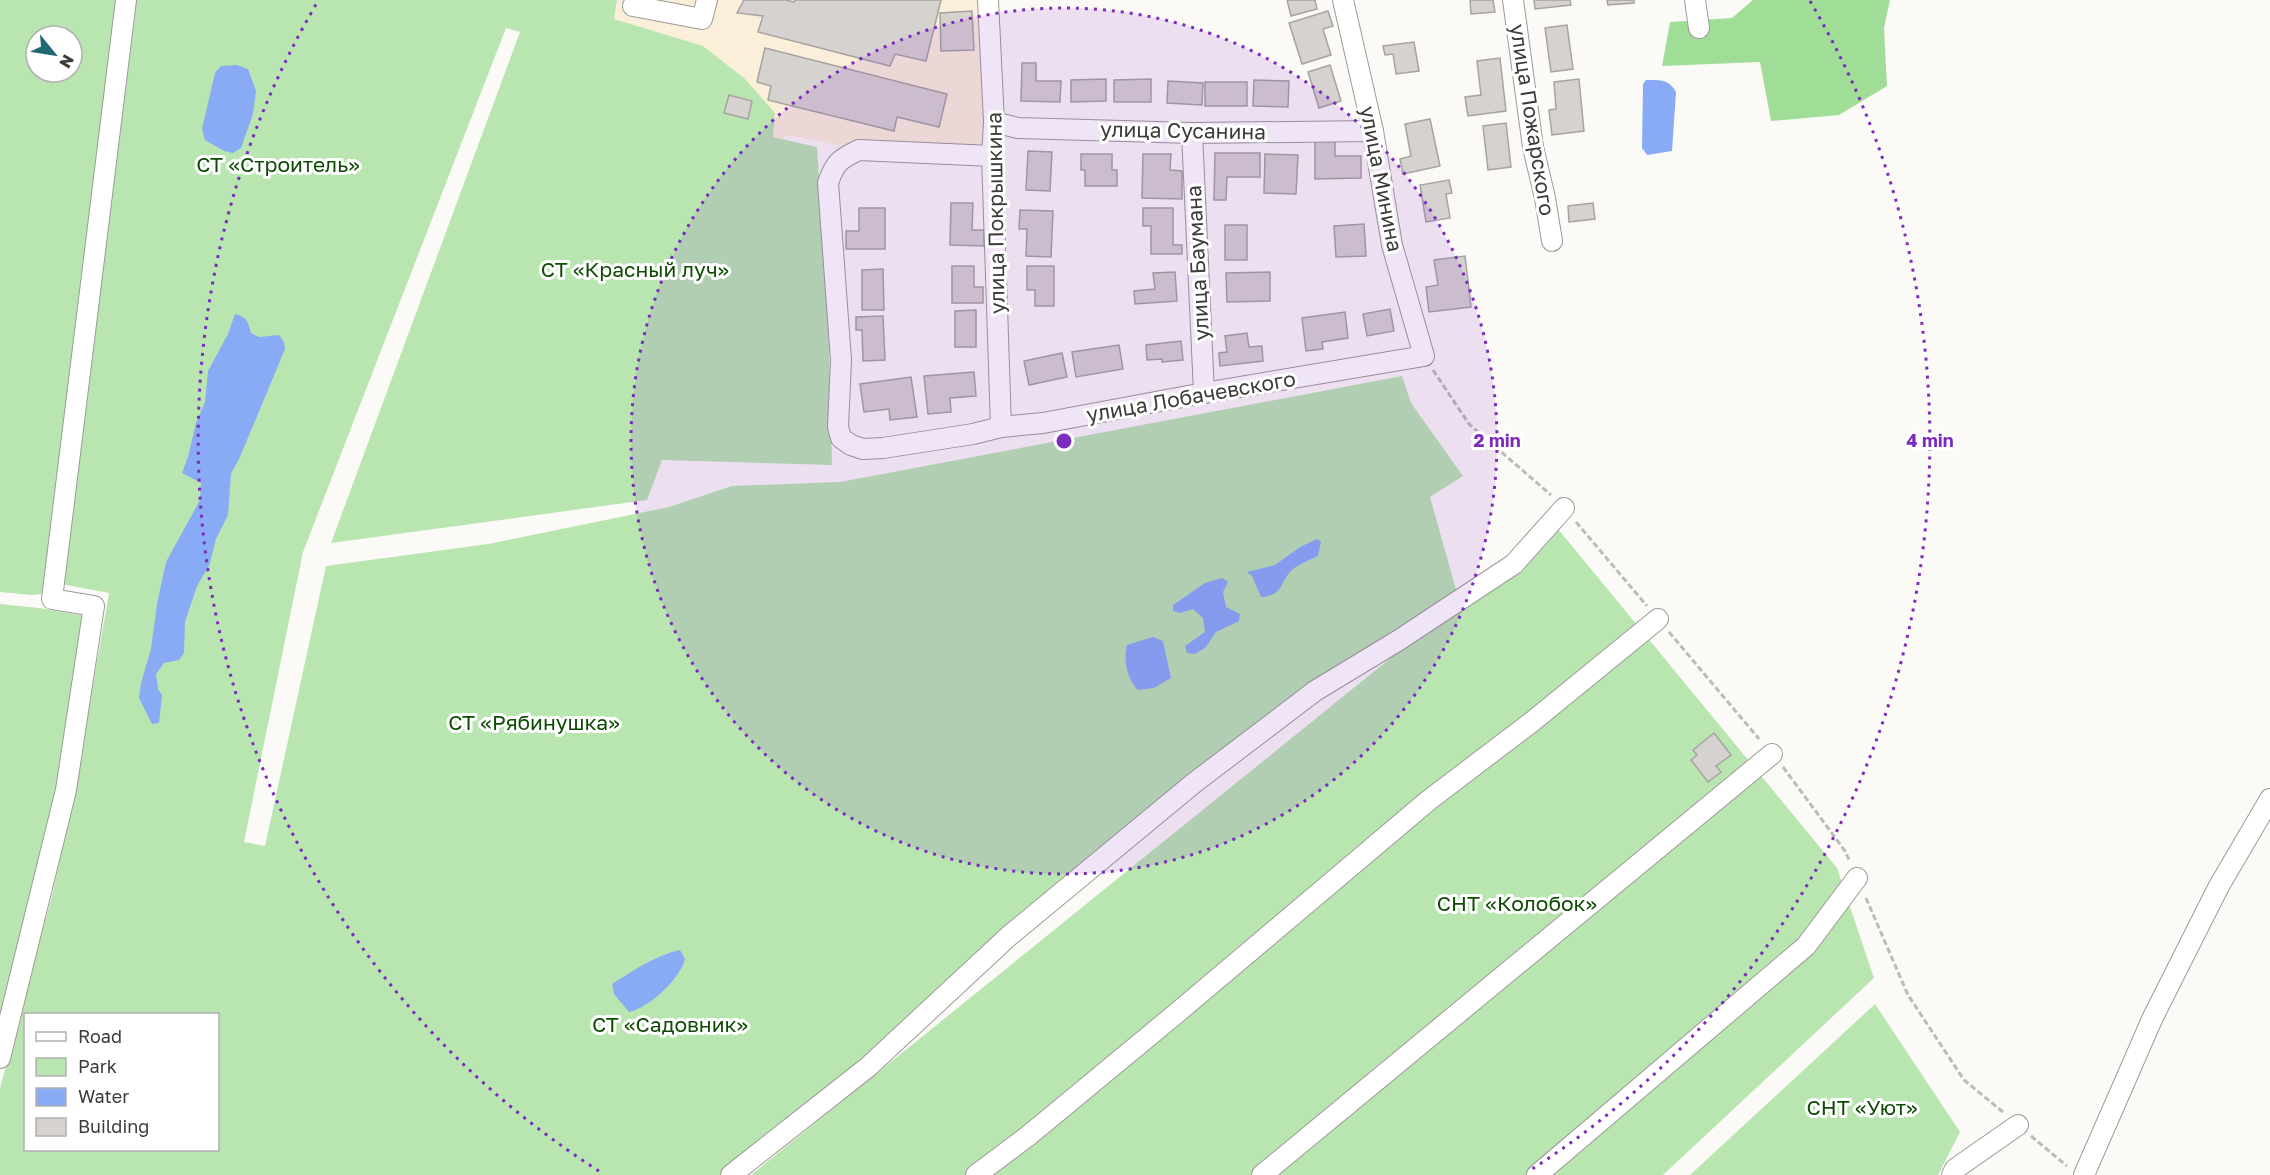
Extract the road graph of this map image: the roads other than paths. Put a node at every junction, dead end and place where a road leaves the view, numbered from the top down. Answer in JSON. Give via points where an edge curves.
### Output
{"nodes":[{"id":1,"x":126,"y":0,"type":"edge"},
{"id":2,"x":707,"y":0,"type":"edge"},
{"id":3,"x":988,"y":0,"type":"edge"},
{"id":4,"x":1343,"y":0,"type":"edge"},
{"id":5,"x":1513,"y":0,"type":"edge"},
{"id":6,"x":1695,"y":0,"type":"edge"},
{"id":7,"x":633,"y":6,"type":"dead end"},
{"id":8,"x":1699,"y":28,"type":"dead end"},
{"id":9,"x":994,"y":122,"type":"junction"},
{"id":10,"x":1373,"y":130,"type":"junction"},
{"id":11,"x":1192,"y":134,"type":"junction"},
{"id":12,"x":992,"y":156,"type":"junction"},
{"id":13,"x":1552,"y":241,"type":"dead end"},
{"id":14,"x":1424,"y":356,"type":"joint"},
{"id":15,"x":1204,"y":393,"type":"junction"},
{"id":16,"x":1001,"y":427,"type":"junction"},
{"id":17,"x":1564,"y":508,"type":"road end"},
{"id":18,"x":1658,"y":619,"type":"road end"},
{"id":19,"x":1772,"y":754,"type":"road end"},
{"id":20,"x":2270,"y":799,"type":"edge"},
{"id":21,"x":1857,"y":878,"type":"road end"},
{"id":22,"x":0,"y":1058,"type":"edge"},
{"id":23,"x":2018,"y":1125,"type":"road end"},
{"id":24,"x":2077,"y":1171,"type":"edge"},
{"id":25,"x":731,"y":1175,"type":"edge"},
{"id":26,"x":976,"y":1175,"type":"edge"},
{"id":27,"x":1262,"y":1175,"type":"edge"},
{"id":28,"x":1537,"y":1175,"type":"edge"},
{"id":29,"x":1952,"y":1175,"type":"edge"}],
"edges":[{"from":1,"to":22,"type":"street","via":[[52,599],[94,606],[66,790]]},
{"from":2,"to":7,"type":"street","via":[[702,20]]},
{"from":3,"to":9,"type":"street","name":"улица Покрышкина"},
{"from":4,"to":10,"type":"street","name":"улица Минина"},
{"from":5,"to":13,"type":"street","name":"улица Пожарского","via":[[1533,147]]},
{"from":6,"to":8,"type":"street"},
{"from":9,"to":11,"type":"street","name":"улица Сусанина","via":[[1018,128]]},
{"from":9,"to":12,"type":"street","name":"улица Покрышкина"},
{"from":10,"to":11,"type":"street","name":"улица Сусанина"},
{"from":10,"to":14,"type":"street","name":"улица Минина","via":[[1392,245]]},
{"from":11,"to":15,"type":"street","name":"улица Баумана"},
{"from":12,"to":16,"type":"street","name":"улица Покрышкина"},
{"from":12,"to":16,"type":"street","name":"улица Лобачевского","via":[[859,150],[834,166],[828,183],[841,360],[841,438],[863,449],[884,448]]},
{"from":14,"to":15,"type":"street","name":"улица Лобачевского"},
{"from":15,"to":16,"type":"street","name":"улица Лобачевского"},
{"from":17,"to":25,"type":"street","via":[[1514,564],[1316,691],[1194,783],[1009,936],[868,1067]]},
{"from":18,"to":26,"type":"street","via":[[1429,800],[1178,1012]]},
{"from":19,"to":27,"type":"street"},
{"from":20,"to":24,"type":"street","via":[[2219,886]]},
{"from":21,"to":28,"type":"street","via":[[1806,946]]},
{"from":23,"to":29,"type":"street"}]}
